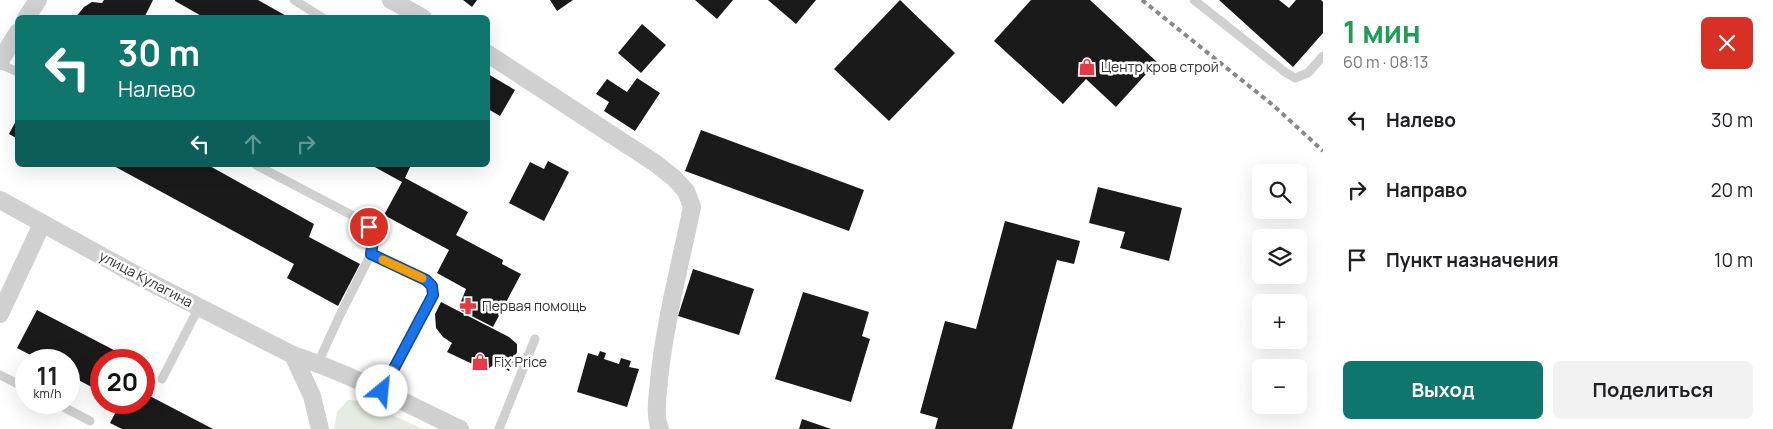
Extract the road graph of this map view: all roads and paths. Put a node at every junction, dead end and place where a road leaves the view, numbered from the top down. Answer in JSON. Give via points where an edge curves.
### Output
{"nodes":[{"id":1,"x":38,"y":0,"type":"edge"},
{"id":2,"x":294,"y":0,"type":"edge"},
{"id":3,"x":391,"y":0,"type":"edge"},
{"id":4,"x":1194,"y":0,"type":"edge"},
{"id":5,"x":28,"y":15,"type":"edge"},
{"id":6,"x":318,"y":15,"type":"edge"},
{"id":7,"x":418,"y":15,"type":"edge"},
{"id":8,"x":15,"y":37,"type":"edge"},
{"id":9,"x":490,"y":55,"type":"edge"},
{"id":10,"x":1323,"y":56,"type":"edge"},
{"id":11,"x":0,"y":62,"type":"edge"},
{"id":12,"x":15,"y":70,"type":"edge"},
{"id":13,"x":260,"y":167,"type":"edge"},
{"id":14,"x":0,"y":200,"type":"edge"},
{"id":15,"x":42,"y":224,"type":"junction"},
{"id":16,"x":371,"y":254,"type":"junction"},
{"id":17,"x":199,"y":306,"type":"junction"},
{"id":18,"x":0,"y":314,"type":"edge"},
{"id":19,"x":535,"y":339,"type":"dead end"},
{"id":20,"x":293,"y":355,"type":"junction"},
{"id":21,"x":318,"y":363,"type":"junction"},
{"id":22,"x":0,"y":375,"type":"edge"},
{"id":23,"x":162,"y":379,"type":"dead end"},
{"id":24,"x":15,"y":382,"type":"edge"},
{"id":25,"x":382,"y":391,"type":"junction"},
{"id":26,"x":77,"y":414,"type":"edge"},
{"id":27,"x":90,"y":421,"type":"dead end"},
{"id":28,"x":320,"y":429,"type":"edge"},
{"id":29,"x":460,"y":429,"type":"edge"},
{"id":30,"x":499,"y":429,"type":"edge"},
{"id":31,"x":660,"y":429,"type":"edge"}],
"edges":[{"from":1,"to":5,"type":"street"},
{"from":2,"to":6,"type":"lane"},
{"from":3,"to":7,"type":"street"},
{"from":4,"to":10,"type":"lane","via":[[1295,78],[1308,73]]},
{"from":8,"to":11,"type":"street"},
{"from":9,"to":31,"type":"street","via":[[655,163],[686,191],[692,207],[663,340],[657,422]]},
{"from":11,"to":12,"type":"lane"},
{"from":13,"to":16,"type":"lane","via":[[363,221],[374,235]]},
{"from":14,"to":15,"type":"street","name":"улица Кулагина"},
{"from":15,"to":17,"type":"street","name":"улица Кулагина"},
{"from":15,"to":18,"type":"street"},
{"from":16,"to":21,"type":"lane"},
{"from":16,"to":25,"type":"lane","via":[[426,280],[432,286],[433,295]]},
{"from":17,"to":20,"type":"street","name":"улица Кулагина"},
{"from":17,"to":23,"type":"lane"},
{"from":19,"to":30,"type":"lane"},
{"from":20,"to":21,"type":"street","name":"улица Кулагина"},
{"from":20,"to":28,"type":"street","via":[[312,396]]},
{"from":21,"to":25,"type":"street","name":"улица Кулагина"},
{"from":22,"to":24,"type":"lane"},
{"from":25,"to":29,"type":"street","name":"улица Кулагина"},
{"from":26,"to":27,"type":"lane"}]}
